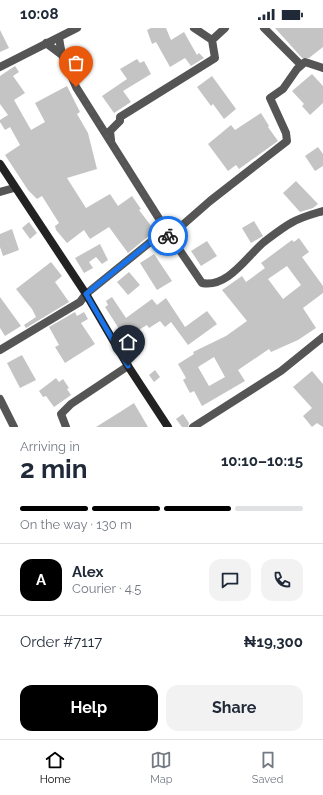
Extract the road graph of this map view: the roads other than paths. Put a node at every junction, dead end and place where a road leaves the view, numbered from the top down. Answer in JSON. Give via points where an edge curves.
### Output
{"nodes":[{"id":1,"x":77,"y":28,"type":"edge"},
{"id":2,"x":194,"y":28,"type":"edge"},
{"id":3,"x":225,"y":28,"type":"edge"},
{"id":4,"x":264,"y":28,"type":"edge"},
{"id":5,"x":59,"y":38,"type":"junction"},
{"id":6,"x":212,"y":40,"type":"junction"},
{"id":7,"x":46,"y":43,"type":"junction"},
{"id":8,"x":62,"y":55,"type":"junction"},
{"id":9,"x":301,"y":65,"type":"junction"},
{"id":10,"x":0,"y":67,"type":"edge"},
{"id":11,"x":323,"y":68,"type":"edge"},
{"id":12,"x":120,"y":117,"type":"junction"},
{"id":13,"x":103,"y":127,"type":"junction"},
{"id":14,"x":111,"y":143,"type":"junction"},
{"id":15,"x":0,"y":164,"type":"edge"},
{"id":16,"x":14,"y":188,"type":"junction"},
{"id":17,"x":0,"y":192,"type":"edge"},
{"id":18,"x":323,"y":211,"type":"edge"},
{"id":19,"x":170,"y":236,"type":"junction"},
{"id":20,"x":86,"y":294,"type":"junction"},
{"id":21,"x":323,"y":337,"type":"edge"},
{"id":22,"x":0,"y":350,"type":"edge"},
{"id":23,"x":128,"y":366,"type":"junction"},
{"id":24,"x":0,"y":399,"type":"edge"},
{"id":25,"x":14,"y":427,"type":"edge"},
{"id":26,"x":66,"y":427,"type":"edge"},
{"id":27,"x":168,"y":427,"type":"edge"},
{"id":28,"x":193,"y":427,"type":"edge"}],
"edges":[{"from":1,"to":5,"type":"street"},
{"from":2,"to":6,"type":"street"},
{"from":3,"to":6,"type":"street"},
{"from":4,"to":9,"type":"street"},
{"from":5,"to":7,"type":"street"},
{"from":5,"to":8,"type":"street"},
{"from":6,"to":12,"type":"street","via":[[215,58]]},
{"from":7,"to":8,"type":"street"},
{"from":7,"to":10,"type":"street"},
{"from":8,"to":13,"type":"street","via":[[76,87]]},
{"from":9,"to":11,"type":"street","via":[[306,62]]},
{"from":9,"to":19,"type":"street","via":[[283,89],[270,98],[287,140]]},
{"from":12,"to":13,"type":"street"},
{"from":12,"to":14,"type":"street","via":[[120,121],[110,131]]},
{"from":13,"to":14,"type":"street"},
{"from":14,"to":19,"type":"street"},
{"from":15,"to":16,"type":"street"},
{"from":16,"to":17,"type":"street"},
{"from":16,"to":20,"type":"street"},
{"from":18,"to":19,"type":"street","via":[[292,222],[263,243],[242,265],[222,280],[208,284],[202,283],[195,275]]},
{"from":19,"to":20,"type":"street","via":[[159,235]]},
{"from":20,"to":22,"type":"street","via":[[80,302],[56,318]]},
{"from":20,"to":23,"type":"street"},
{"from":21,"to":28,"type":"street","via":[[281,371]]},
{"from":23,"to":26,"type":"street","via":[[71,404],[61,414]]},
{"from":23,"to":27,"type":"street"},
{"from":24,"to":25,"type":"street"}]}
